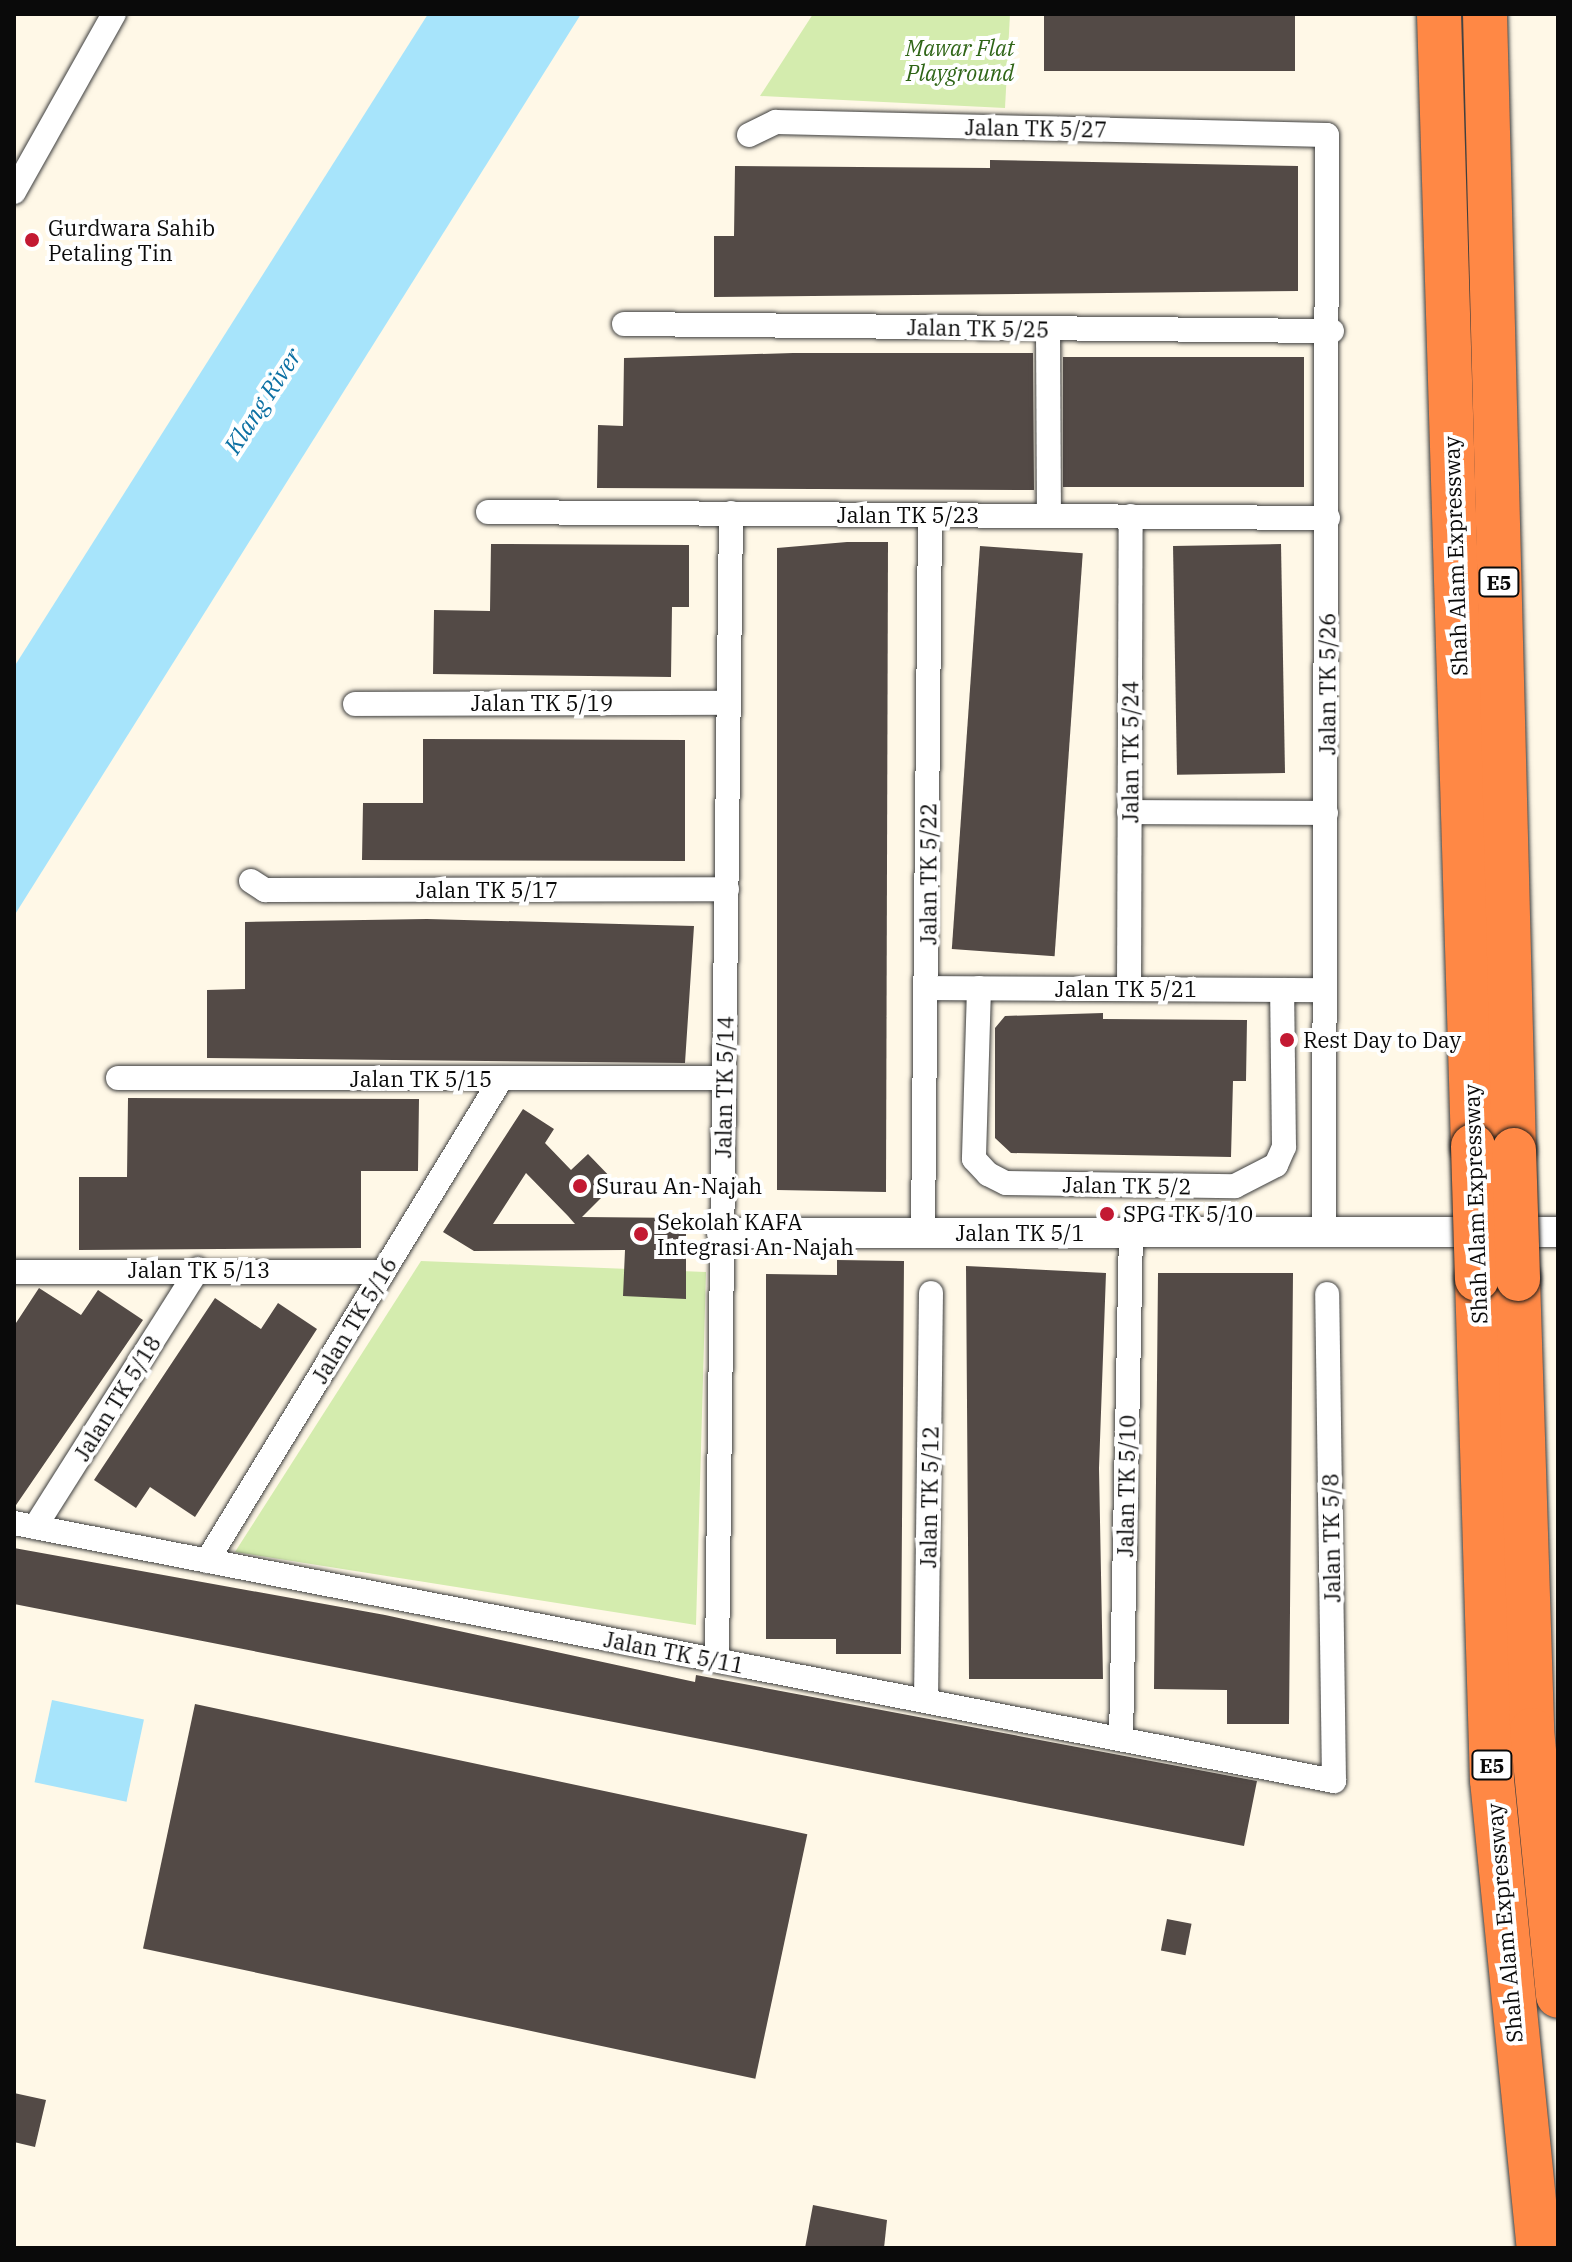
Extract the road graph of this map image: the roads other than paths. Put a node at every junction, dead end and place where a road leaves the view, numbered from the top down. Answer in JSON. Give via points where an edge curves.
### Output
{"nodes":[{"id":1,"x":114,"y":14,"type":"edge"},
{"id":2,"x":1439,"y":14,"type":"edge"},
{"id":3,"x":1485,"y":14,"type":"edge"},
{"id":4,"x":749,"y":135,"type":"dead end"},
{"id":5,"x":1327,"y":135,"type":"joint"},
{"id":6,"x":14,"y":192,"type":"edge"},
{"id":7,"x":624,"y":324,"type":"dead end"},
{"id":8,"x":1048,"y":329,"type":"junction"},
{"id":9,"x":1332,"y":331,"type":"junction"},
{"id":10,"x":488,"y":512,"type":"dead end"},
{"id":11,"x":731,"y":513,"type":"junction"},
{"id":12,"x":930,"y":515,"type":"junction"},
{"id":13,"x":1049,"y":516,"type":"junction"},
{"id":14,"x":1131,"y":516,"type":"junction"},
{"id":15,"x":1328,"y":518,"type":"junction"},
{"id":16,"x":729,"y":703,"type":"junction"},
{"id":17,"x":355,"y":704,"type":"dead end"},
{"id":18,"x":1129,"y":812,"type":"junction"},
{"id":19,"x":1326,"y":813,"type":"junction"},
{"id":20,"x":251,"y":881,"type":"dead end"},
{"id":21,"x":727,"y":889,"type":"junction"},
{"id":22,"x":928,"y":988,"type":"junction"},
{"id":23,"x":979,"y":988,"type":"junction"},
{"id":24,"x":1129,"y":989,"type":"junction"},
{"id":25,"x":1282,"y":990,"type":"junction"},
{"id":26,"x":1324,"y":990,"type":"junction"},
{"id":27,"x":118,"y":1078,"type":"dead end"},
{"id":28,"x":724,"y":1078,"type":"junction"},
{"id":29,"x":501,"y":1079,"type":"junction"},
{"id":30,"x":1493,"y":1148,"type":"junction"},
{"id":31,"x":1558,"y":1232,"type":"edge"},
{"id":32,"x":722,"y":1233,"type":"junction"},
{"id":33,"x":923,"y":1233,"type":"junction"},
{"id":34,"x":1131,"y":1233,"type":"junction"},
{"id":35,"x":1324,"y":1233,"type":"junction"},
{"id":36,"x":198,"y":1269,"type":"junction"},
{"id":37,"x":14,"y":1272,"type":"edge"},
{"id":38,"x":383,"y":1272,"type":"junction"},
{"id":39,"x":1497,"y":1279,"type":"junction"},
{"id":40,"x":931,"y":1293,"type":"dead end"},
{"id":41,"x":1327,"y":1294,"type":"dead end"},
{"id":42,"x":25,"y":1525,"type":"edge"},
{"id":43,"x":207,"y":1561,"type":"junction"},
{"id":44,"x":717,"y":1660,"type":"junction"},
{"id":45,"x":926,"y":1701,"type":"junction"},
{"id":46,"x":1121,"y":1739,"type":"junction"},
{"id":47,"x":1334,"y":1781,"type":"joint"},
{"id":48,"x":1558,"y":1996,"type":"edge"},
{"id":49,"x":1539,"y":2248,"type":"edge"}],
"edges":[{"from":1,"to":6,"type":"street"},
{"from":2,"to":30,"type":"highway","name":"Shah Alam Expressway","number":"E5"},
{"from":3,"to":30,"type":"highway","name":"Shah Alam Expressway","number":"E5"},
{"from":4,"to":5,"type":"street","name":"Jalan TK 5/27","via":[[776,122]]},
{"from":5,"to":9,"type":"street","name":"Jalan TK 5/26"},
{"from":7,"to":8,"type":"street","name":"Jalan TK 5/25"},
{"from":8,"to":9,"type":"street","name":"Jalan TK 5/25"},
{"from":8,"to":13,"type":"street"},
{"from":9,"to":15,"type":"street","name":"Jalan TK 5/26"},
{"from":10,"to":11,"type":"street","name":"Jalan TK 5/23"},
{"from":11,"to":12,"type":"street","name":"Jalan TK 5/23"},
{"from":11,"to":16,"type":"street","name":"Jalan TK 5/14"},
{"from":12,"to":13,"type":"street","name":"Jalan TK 5/23"},
{"from":12,"to":22,"type":"street","name":"Jalan TK 5/22"},
{"from":13,"to":14,"type":"street","name":"Jalan TK 5/23"},
{"from":14,"to":15,"type":"street","name":"Jalan TK 5/23"},
{"from":14,"to":18,"type":"street","name":"Jalan TK 5/24"},
{"from":15,"to":19,"type":"street","name":"Jalan TK 5/26"},
{"from":16,"to":17,"type":"street","name":"Jalan TK 5/19"},
{"from":16,"to":21,"type":"street","name":"Jalan TK 5/14"},
{"from":18,"to":19,"type":"street"},
{"from":18,"to":24,"type":"street","name":"Jalan TK 5/24"},
{"from":19,"to":26,"type":"street","name":"Jalan TK 5/26"},
{"from":20,"to":21,"type":"street","name":"Jalan TK 5/17","via":[[265,890]]},
{"from":21,"to":28,"type":"street","name":"Jalan TK 5/14"},
{"from":22,"to":23,"type":"street","name":"Jalan TK 5/21"},
{"from":22,"to":33,"type":"street","name":"Jalan TK 5/22"},
{"from":23,"to":24,"type":"street","name":"Jalan TK 5/21"},
{"from":23,"to":25,"type":"street","name":"Jalan TK 5/2","via":[[974,1159],[988,1174],[1006,1183],[1235,1186],[1258,1180],[1284,1147]]},
{"from":24,"to":25,"type":"street","name":"Jalan TK 5/21"},
{"from":25,"to":26,"type":"street","name":"Jalan TK 5/21"},
{"from":26,"to":35,"type":"street","name":"Jalan TK 5/26"},
{"from":27,"to":29,"type":"street","name":"Jalan TK 5/15"},
{"from":28,"to":29,"type":"street","name":"Jalan TK 5/15"},
{"from":28,"to":32,"type":"street","name":"Jalan TK 5/14"},
{"from":29,"to":38,"type":"street","name":"Jalan TK 5/16"},
{"from":30,"to":39,"type":"highway","name":"Shah Alam Expressway","number":"E5","bridge":true},
{"from":31,"to":35,"type":"street","name":"Jalan TK 5/1"},
{"from":32,"to":33,"type":"street","name":"Jalan TK 5/1"},
{"from":32,"to":44,"type":"street","name":"Jalan TK 5/14"},
{"from":33,"to":34,"type":"street","name":"Jalan TK 5/1"},
{"from":34,"to":35,"type":"street","name":"Jalan TK 5/1"},
{"from":34,"to":46,"type":"street","name":"Jalan TK 5/10"},
{"from":36,"to":37,"type":"street","name":"Jalan TK 5/13"},
{"from":36,"to":38,"type":"street","name":"Jalan TK 5/13"},
{"from":36,"to":42,"type":"street","name":"Jalan TK 5/18"},
{"from":38,"to":43,"type":"street","name":"Jalan TK 5/16"},
{"from":39,"to":48,"type":"highway","name":"Shah Alam Expressway","number":"E5"},
{"from":39,"to":49,"type":"highway","name":"Shah Alam Expressway","number":"E5","via":[[1492,1780]]},
{"from":40,"to":45,"type":"street","name":"Jalan TK 5/12"},
{"from":41,"to":47,"type":"street","name":"Jalan TK 5/8"},
{"from":42,"to":43,"type":"street","name":"Jalan TK 5/11"},
{"from":43,"to":44,"type":"street","name":"Jalan TK 5/11"},
{"from":44,"to":45,"type":"street","name":"Jalan TK 5/11"},
{"from":45,"to":46,"type":"street","name":"Jalan TK 5/11"},
{"from":46,"to":47,"type":"street","name":"Jalan TK 5/11"}]}
